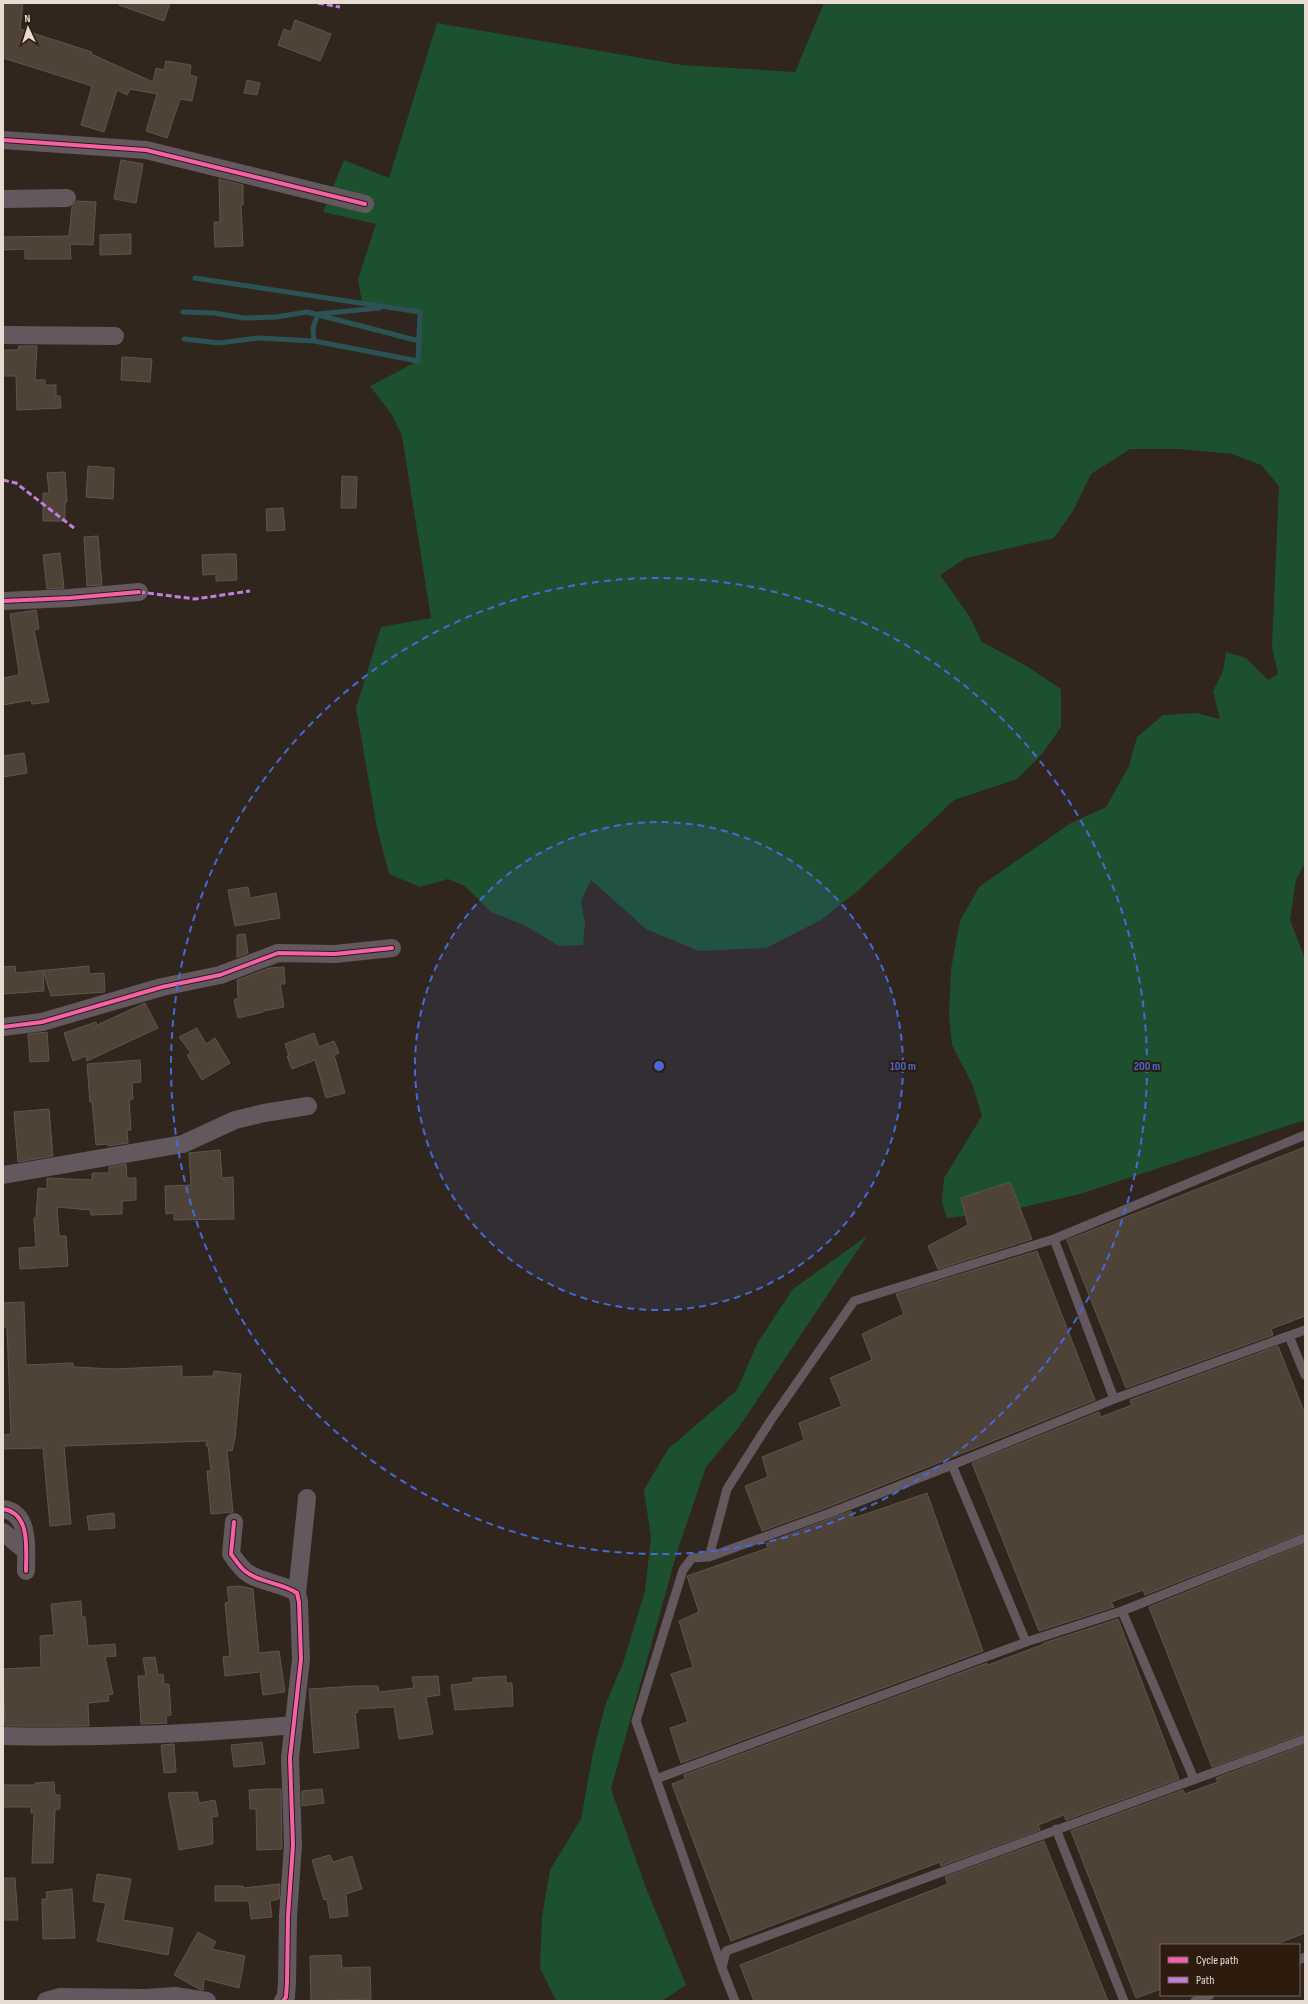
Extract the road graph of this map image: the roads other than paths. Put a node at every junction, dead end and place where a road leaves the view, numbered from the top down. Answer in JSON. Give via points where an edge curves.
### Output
{"nodes":[{"id":1,"x":3,"y":140,"type":"edge"},
{"id":2,"x":66,"y":198,"type":"dead end"},
{"id":3,"x":3,"y":199,"type":"edge"},
{"id":4,"x":365,"y":204,"type":"dead end"},
{"id":5,"x":3,"y":335,"type":"edge"},
{"id":6,"x":115,"y":336,"type":"dead end"},
{"id":7,"x":139,"y":592,"type":"dead end"},
{"id":8,"x":3,"y":601,"type":"edge"},
{"id":9,"x":392,"y":948,"type":"dead end"},
{"id":10,"x":3,"y":1027,"type":"edge"},
{"id":11,"x":308,"y":1106,"type":"dead end"},
{"id":12,"x":1305,"y":1135,"type":"edge"},
{"id":13,"x":3,"y":1175,"type":"edge"},
{"id":14,"x":1054,"y":1239,"type":"junction"},
{"id":15,"x":1305,"y":1330,"type":"edge"},
{"id":16,"x":1289,"y":1336,"type":"junction"},
{"id":17,"x":1305,"y":1375,"type":"edge"},
{"id":18,"x":1114,"y":1400,"type":"junction"},
{"id":19,"x":952,"y":1465,"type":"junction"},
{"id":20,"x":307,"y":1498,"type":"dead end"},
{"id":21,"x":3,"y":1509,"type":"edge"},
{"id":22,"x":234,"y":1522,"type":"dead end"},
{"id":23,"x":3,"y":1532,"type":"edge"},
{"id":24,"x":1305,"y":1538,"type":"edge"},
{"id":25,"x":26,"y":1551,"type":"junction"},
{"id":26,"x":708,"y":1557,"type":"junction"},
{"id":27,"x":26,"y":1571,"type":"dead end"},
{"id":28,"x":297,"y":1592,"type":"junction"},
{"id":29,"x":1122,"y":1611,"type":"junction"},
{"id":30,"x":1026,"y":1642,"type":"junction"},
{"id":31,"x":294,"y":1725,"type":"junction"},
{"id":32,"x":3,"y":1736,"type":"edge"},
{"id":33,"x":1305,"y":1739,"type":"edge"},
{"id":34,"x":656,"y":1779,"type":"junction"},
{"id":35,"x":1194,"y":1779,"type":"junction"},
{"id":36,"x":1056,"y":1829,"type":"junction"},
{"id":37,"x":722,"y":1968,"type":"junction"},
{"id":38,"x":1208,"y":1996,"type":"edge"},
{"id":39,"x":46,"y":2001,"type":"edge"},
{"id":40,"x":207,"y":2001,"type":"edge"},
{"id":41,"x":283,"y":2001,"type":"edge"},
{"id":42,"x":735,"y":2001,"type":"edge"},
{"id":43,"x":1124,"y":2001,"type":"edge"},
{"id":44,"x":1195,"y":2001,"type":"edge"}],
"edges":[{"from":1,"to":4,"type":"street","via":[[146,150]]},
{"from":2,"to":3,"type":"street"},
{"from":5,"to":6,"type":"street"},
{"from":7,"to":8,"type":"street"},
{"from":9,"to":10,"type":"street","via":[[335,954],[278,953],[220,974],[162,987],[42,1022]]},
{"from":11,"to":13,"type":"street","via":[[235,1120],[183,1144]]},
{"from":12,"to":14,"type":"lane"},
{"from":14,"to":18,"type":"lane"},
{"from":14,"to":26,"type":"lane","via":[[854,1301],[771,1420],[727,1489]]},
{"from":15,"to":16,"type":"lane"},
{"from":16,"to":17,"type":"lane"},
{"from":16,"to":18,"type":"lane"},
{"from":18,"to":19,"type":"lane"},
{"from":19,"to":26,"type":"lane"},
{"from":19,"to":30,"type":"lane"},
{"from":20,"to":28,"type":"street"},
{"from":21,"to":25,"type":"street","via":[[10,1510],[20,1517],[24,1526]]},
{"from":22,"to":28,"type":"street","via":[[231,1554],[245,1571],[288,1586]]},
{"from":23,"to":25,"type":"street"},
{"from":24,"to":29,"type":"lane"},
{"from":25,"to":27,"type":"street"},
{"from":26,"to":34,"type":"lane","via":[[692,1558],[683,1570],[636,1722]]},
{"from":28,"to":31,"type":"street","via":[[301,1659]]},
{"from":29,"to":30,"type":"lane"},
{"from":29,"to":35,"type":"lane"},
{"from":30,"to":34,"type":"lane"},
{"from":31,"to":32,"type":"street","via":[[222,1732],[125,1736]]},
{"from":31,"to":41,"type":"street","via":[[290,1758],[294,1845],[288,1916],[286,1997]]},
{"from":33,"to":35,"type":"lane"},
{"from":34,"to":37,"type":"lane"},
{"from":35,"to":36,"type":"lane"},
{"from":36,"to":37,"type":"lane","via":[[726,1951]]},
{"from":36,"to":43,"type":"lane"},
{"from":37,"to":42,"type":"lane"},
{"from":38,"to":44,"type":"lane"},
{"from":39,"to":40,"type":"street","via":[[60,1998],[175,1996]]}]}
